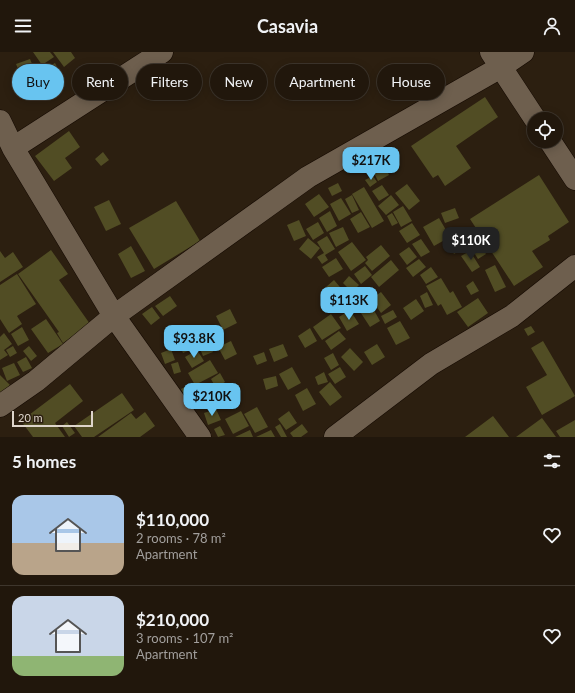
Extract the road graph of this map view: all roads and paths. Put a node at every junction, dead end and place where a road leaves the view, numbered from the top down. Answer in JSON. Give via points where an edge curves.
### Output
{"nodes":[{"id":1,"x":162,"y":52,"type":"edge"},
{"id":2,"x":523,"y":52,"type":"edge"},
{"id":3,"x":496,"y":60,"type":"edge"},
{"id":4,"x":530,"y":112,"type":"edge"},
{"id":5,"x":0,"y":121,"type":"edge"},
{"id":6,"x":13,"y":148,"type":"junction"},
{"id":7,"x":555,"y":148,"type":"edge"},
{"id":8,"x":575,"y":179,"type":"edge"},
{"id":9,"x":575,"y":266,"type":"edge"},
{"id":10,"x":114,"y":316,"type":"junction"},
{"id":11,"x":0,"y":406,"type":"edge"},
{"id":12,"x":200,"y":437,"type":"edge"},
{"id":13,"x":335,"y":437,"type":"edge"}],
"edges":[{"from":1,"to":6,"type":"street"},
{"from":2,"to":3,"type":"street"},
{"from":3,"to":4,"type":"street"},
{"from":3,"to":10,"type":"street","via":[[308,177]]},
{"from":5,"to":6,"type":"street"},
{"from":6,"to":10,"type":"street"},
{"from":7,"to":8,"type":"street"},
{"from":9,"to":13,"type":"street","via":[[512,316],[431,364]]},
{"from":10,"to":11,"type":"street","via":[[36,381]]},
{"from":10,"to":12,"type":"street"}]}
